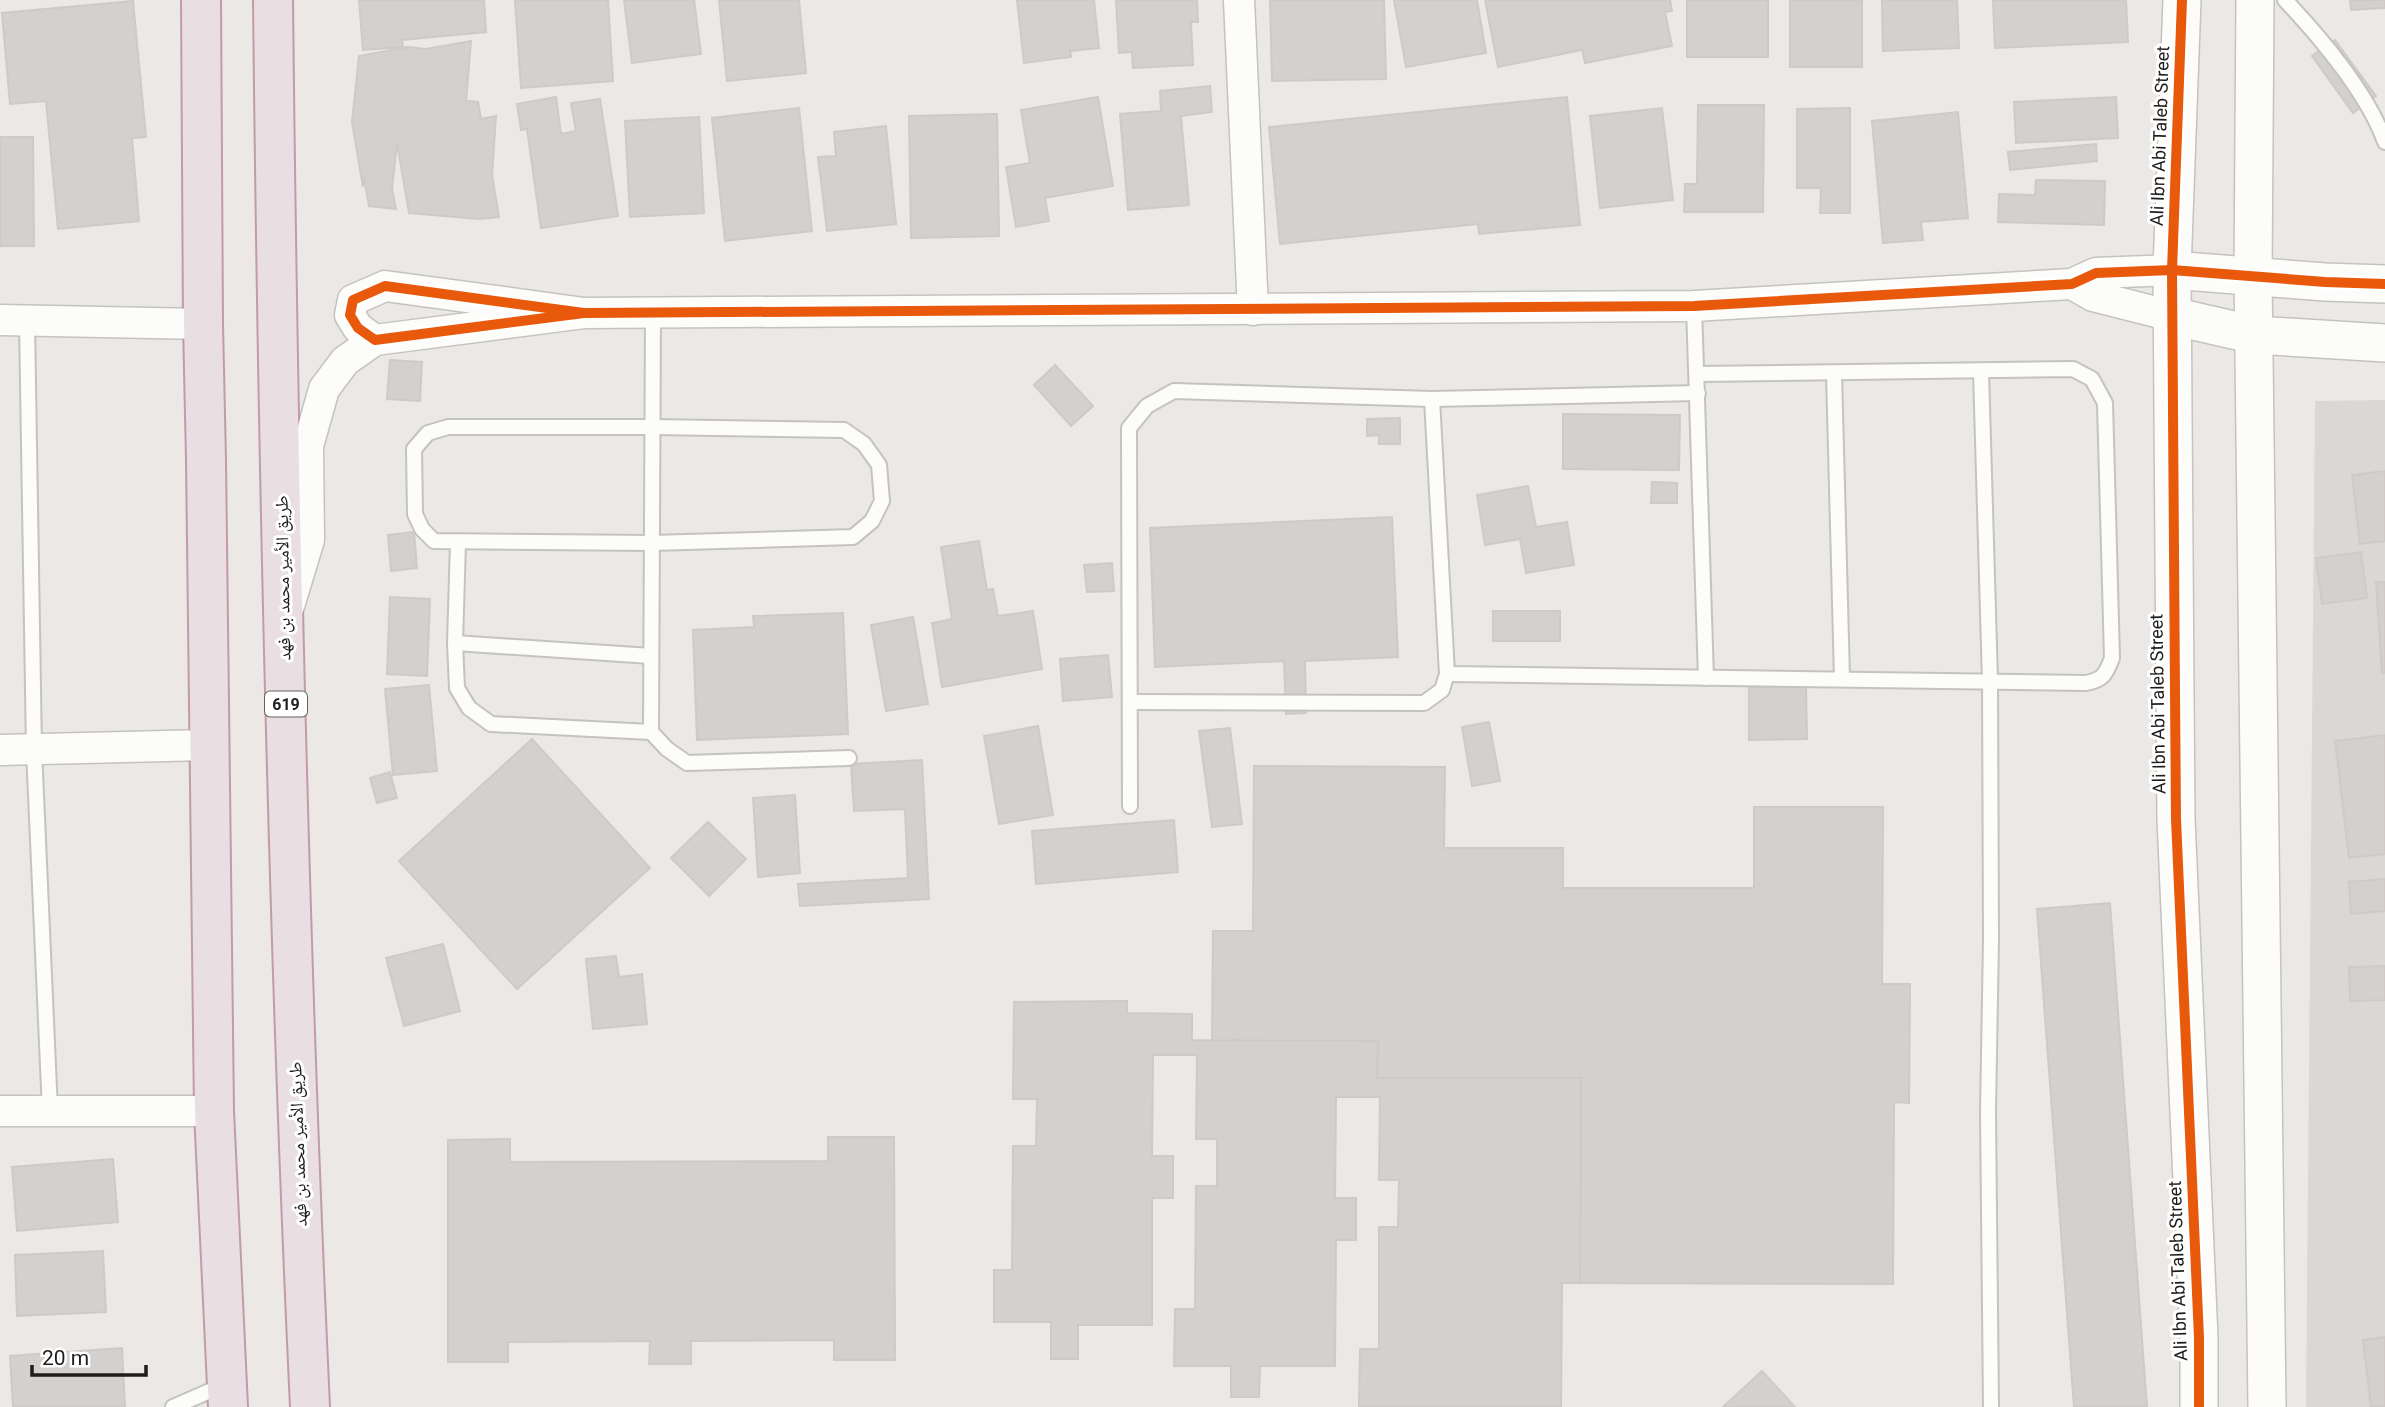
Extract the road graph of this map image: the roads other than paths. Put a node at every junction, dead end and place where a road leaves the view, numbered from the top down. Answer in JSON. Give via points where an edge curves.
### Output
{"nodes":[{"id":1,"x":201,"y":0,"type":"edge"},
{"id":2,"x":273,"y":0,"type":"edge"},
{"id":3,"x":1240,"y":0,"type":"edge"},
{"id":4,"x":2182,"y":0,"type":"edge"},
{"id":5,"x":2255,"y":0,"type":"edge"},
{"id":6,"x":2285,"y":0,"type":"edge"},
{"id":7,"x":2385,"y":142,"type":"edge"},
{"id":8,"x":2172,"y":270,"type":"junction"},
{"id":9,"x":2253,"y":275,"type":"junction"},
{"id":10,"x":2072,"y":284,"type":"junction"},
{"id":11,"x":2385,"y":284,"type":"edge"},
{"id":12,"x":1695,"y":306,"type":"junction"},
{"id":13,"x":1253,"y":310,"type":"junction"},
{"id":14,"x":584,"y":313,"type":"junction"},
{"id":15,"x":653,"y":313,"type":"junction"},
{"id":16,"x":2172,"y":316,"type":"junction"},
{"id":17,"x":13,"y":321,"type":"edge"},
{"id":18,"x":203,"y":324,"type":"junction"},
{"id":19,"x":2255,"y":335,"type":"junction"},
{"id":20,"x":375,"y":340,"type":"junction"},
{"id":21,"x":2385,"y":344,"type":"edge"},
{"id":22,"x":1980,"y":371,"type":"junction"},
{"id":23,"x":1835,"y":373,"type":"junction"},
{"id":24,"x":1698,"y":374,"type":"junction"},
{"id":25,"x":1698,"y":393,"type":"junction"},
{"id":26,"x":1432,"y":399,"type":"junction"},
{"id":27,"x":652,"y":427,"type":"junction"},
{"id":28,"x":458,"y":542,"type":"junction"},
{"id":29,"x":652,"y":543,"type":"junction"},
{"id":30,"x":284,"y":623,"type":"junction"},
{"id":31,"x":455,"y":643,"type":"junction"},
{"id":32,"x":651,"y":656,"type":"junction"},
{"id":33,"x":1447,"y":674,"type":"junction"},
{"id":34,"x":1706,"y":678,"type":"junction"},
{"id":35,"x":1842,"y":678,"type":"junction"},
{"id":36,"x":1990,"y":681,"type":"junction"},
{"id":37,"x":1130,"y":702,"type":"junction"},
{"id":38,"x":651,"y":732,"type":"junction"},
{"id":39,"x":208,"y":745,"type":"junction"},
{"id":40,"x":0,"y":750,"type":"edge"},
{"id":41,"x":34,"y":750,"type":"junction"},
{"id":42,"x":849,"y":758,"type":"dead end"},
{"id":43,"x":1130,"y":806,"type":"dead end"},
{"id":44,"x":0,"y":1111,"type":"edge"},
{"id":45,"x":50,"y":1111,"type":"junction"},
{"id":46,"x":214,"y":1111,"type":"junction"},
{"id":47,"x":228,"y":1395,"type":"edge"},
{"id":48,"x":173,"y":1407,"type":"edge"},
{"id":49,"x":310,"y":1407,"type":"edge"},
{"id":50,"x":1991,"y":1407,"type":"edge"},
{"id":51,"x":2199,"y":1407,"type":"edge"},
{"id":52,"x":2267,"y":1407,"type":"edge"}],
"edges":[{"from":1,"to":18,"type":"highway"},
{"from":2,"to":30,"type":"highway","name":"طريق الأمير محمد بن فهد","number":"619"},
{"from":3,"to":13,"type":"street"},
{"from":4,"to":8,"type":"street","name":"Ali Ibn Abi Taleb Street"},
{"from":5,"to":9,"type":"street"},
{"from":6,"to":7,"type":"lane","via":[[2339,63]]},
{"from":8,"to":9,"type":"street"},
{"from":8,"to":10,"type":"street","via":[[2096,273]]},
{"from":8,"to":16,"type":"street","name":"Ali Ibn Abi Taleb Street"},
{"from":9,"to":11,"type":"street"},
{"from":9,"to":19,"type":"street"},
{"from":10,"to":12,"type":"street"},
{"from":10,"to":16,"type":"street","via":[[2093,296]]},
{"from":12,"to":13,"type":"street"},
{"from":12,"to":24,"type":"lane"},
{"from":13,"to":15,"type":"street"},
{"from":14,"to":15,"type":"street"},
{"from":14,"to":20,"type":"street"},
{"from":14,"to":20,"type":"street","via":[[386,286],[353,300],[350,315],[358,328]]},
{"from":15,"to":27,"type":"lane"},
{"from":16,"to":19,"type":"street"},
{"from":16,"to":51,"type":"street","name":"Ali Ibn Abi Taleb Street","via":[[2176,819]]},
{"from":17,"to":18,"type":"street"},
{"from":17,"to":41,"type":"lane"},
{"from":18,"to":39,"type":"highway"},
{"from":19,"to":21,"type":"street"},
{"from":19,"to":52,"type":"street"},
{"from":20,"to":30,"type":"street","via":[[345,361],[324,389],[308,446],[309,540]]},
{"from":22,"to":23,"type":"lane"},
{"from":22,"to":36,"type":"lane"},
{"from":22,"to":36,"type":"lane","via":[[2073,369],[2092,379],[2105,403],[2112,658],[2106,675],[2086,683]]},
{"from":23,"to":24,"type":"lane"},
{"from":23,"to":35,"type":"lane"},
{"from":24,"to":25,"type":"lane"},
{"from":25,"to":26,"type":"lane"},
{"from":25,"to":34,"type":"lane"},
{"from":26,"to":33,"type":"lane"},
{"from":26,"to":37,"type":"lane","via":[[1174,391],[1147,406],[1129,428]]},
{"from":27,"to":28,"type":"lane","via":[[447,427],[428,433],[414,449],[415,514],[435,541]]},
{"from":27,"to":29,"type":"lane"},
{"from":27,"to":29,"type":"lane","via":[[844,430],[864,444],[879,465],[881,501],[872,521],[853,537]]},
{"from":28,"to":29,"type":"lane"},
{"from":28,"to":31,"type":"lane"},
{"from":29,"to":32,"type":"lane"},
{"from":30,"to":49,"type":"highway","name":"طريق الأمير محمد بن فهد","number":"619","via":[[296,1105]]},
{"from":31,"to":32,"type":"lane"},
{"from":31,"to":38,"type":"lane","via":[[457,688],[469,708],[491,724]]},
{"from":32,"to":38,"type":"lane"},
{"from":33,"to":34,"type":"lane"},
{"from":33,"to":37,"type":"lane","via":[[1441,690],[1424,704]]},
{"from":34,"to":35,"type":"lane"},
{"from":35,"to":36,"type":"lane"},
{"from":36,"to":50,"type":"lane"},
{"from":37,"to":43,"type":"lane"},
{"from":38,"to":42,"type":"lane","via":[[687,763]]},
{"from":39,"to":41,"type":"street"},
{"from":39,"to":46,"type":"highway"},
{"from":40,"to":41,"type":"street"},
{"from":41,"to":45,"type":"lane"},
{"from":44,"to":45,"type":"street"},
{"from":45,"to":46,"type":"street"},
{"from":46,"to":47,"type":"highway"},
{"from":47,"to":48,"type":"lane"}]}
